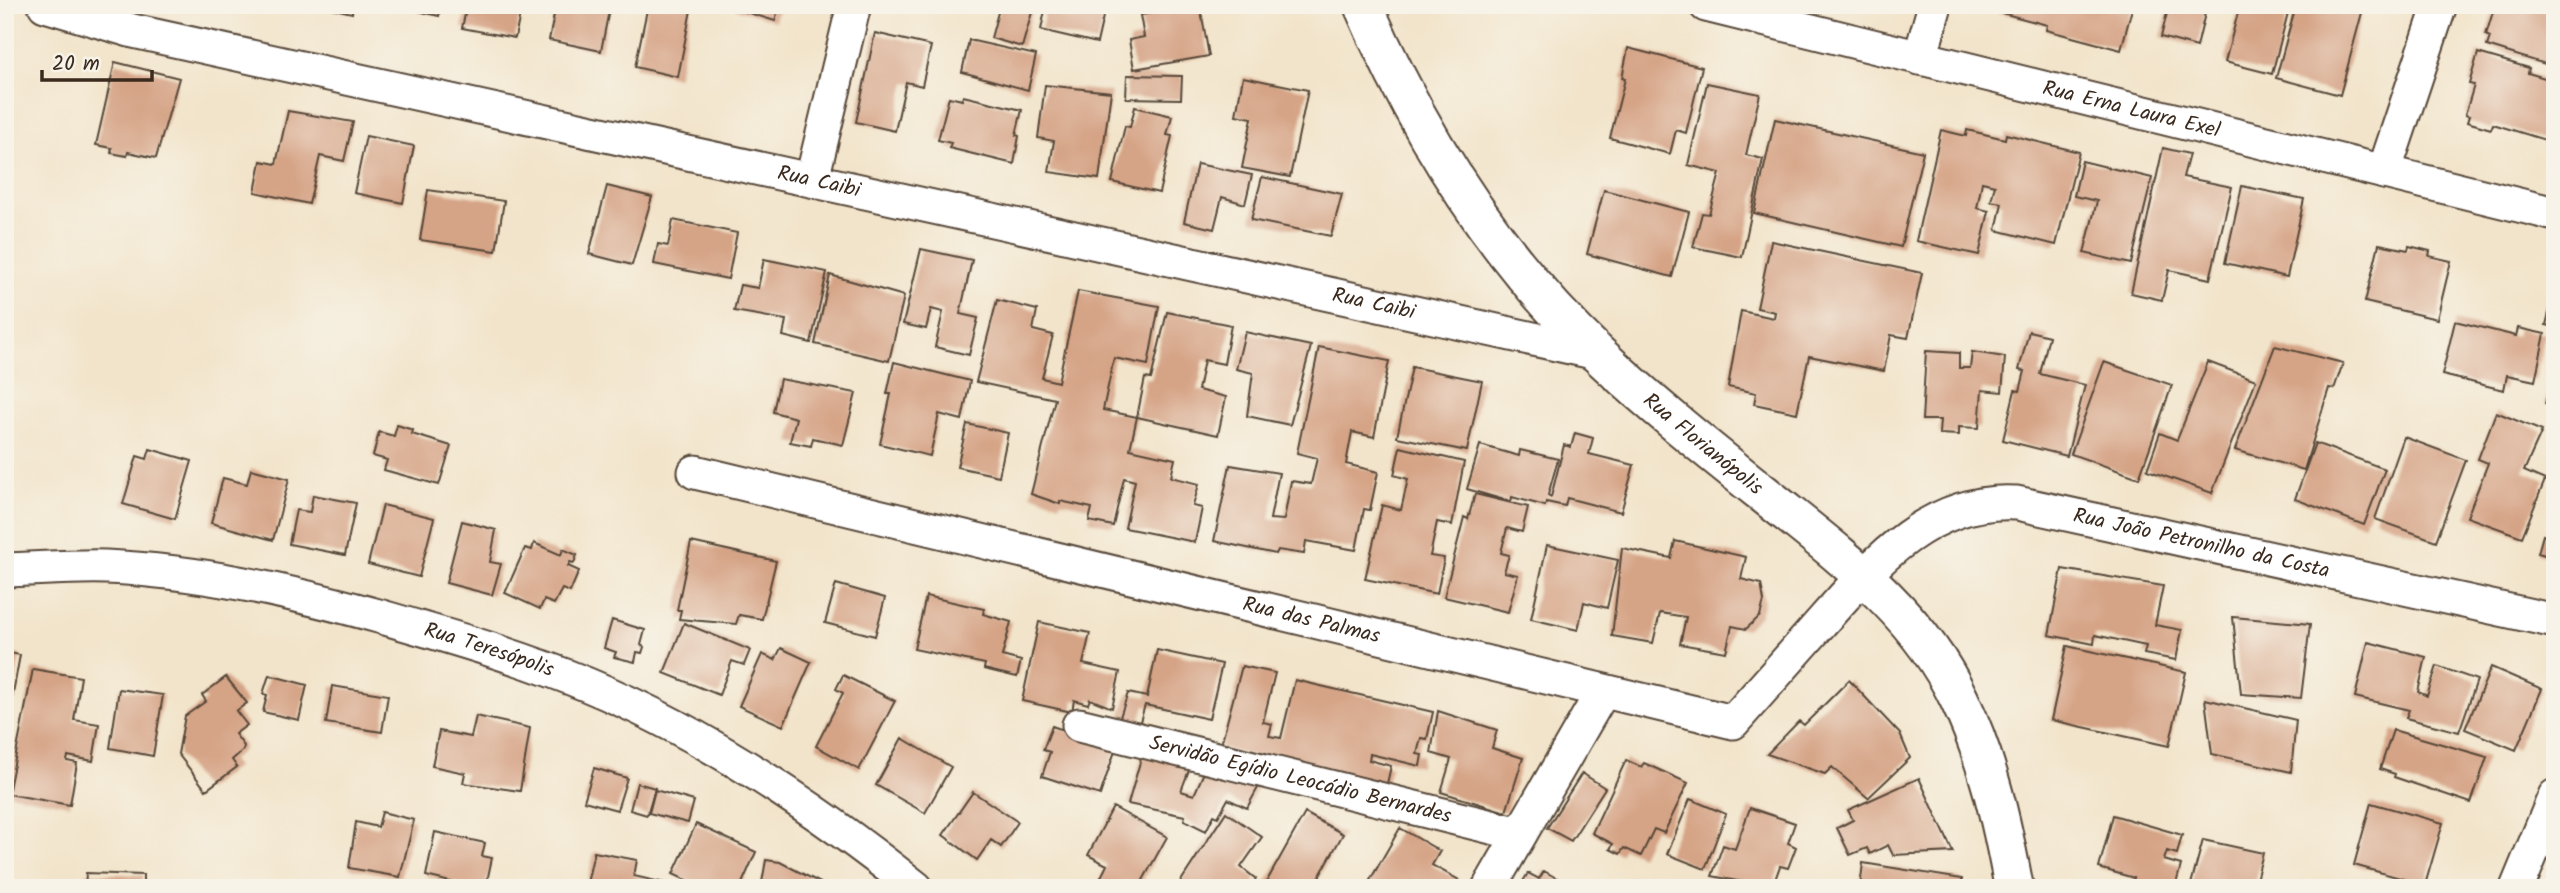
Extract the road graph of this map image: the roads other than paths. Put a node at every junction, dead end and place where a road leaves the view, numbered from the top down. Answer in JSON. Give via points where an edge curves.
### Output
{"nodes":[{"id":1,"x":45,"y":5,"type":"edge"},
{"id":2,"x":854,"y":5,"type":"edge"},
{"id":3,"x":1363,"y":5,"type":"edge"},
{"id":4,"x":1706,"y":5,"type":"edge"},
{"id":5,"x":1935,"y":5,"type":"edge"},
{"id":6,"x":2440,"y":5,"type":"edge"},
{"id":7,"x":1920,"y":58,"type":"junction"},
{"id":8,"x":2384,"y":172,"type":"junction"},
{"id":9,"x":812,"y":179,"type":"junction"},
{"id":10,"x":2555,"y":214,"type":"edge"},
{"id":11,"x":1597,"y":353,"type":"junction"},
{"id":12,"x":695,"y":472,"type":"dead end"},
{"id":13,"x":5,"y":570,"type":"edge"},
{"id":14,"x":1864,"y":574,"type":"junction"},
{"id":15,"x":2555,"y":621,"type":"edge"},
{"id":16,"x":1602,"y":691,"type":"junction"},
{"id":17,"x":1079,"y":725,"type":"dead end"},
{"id":18,"x":2555,"y":796,"type":"edge"},
{"id":19,"x":1520,"y":834,"type":"junction"},
{"id":20,"x":916,"y":888,"type":"edge"},
{"id":21,"x":1489,"y":888,"type":"edge"},
{"id":22,"x":2014,"y":888,"type":"edge"},
{"id":23,"x":2517,"y":888,"type":"edge"}],
"edges":[{"from":1,"to":9,"type":"street","name":"Rua Caibi","via":[[133,31]]},
{"from":2,"to":9,"type":"street"},
{"from":3,"to":11,"type":"main road","name":"Rua Florianópolis","via":[[1454,180],[1504,250]]},
{"from":4,"to":7,"type":"street","name":"Rua Erna Laura Exel"},
{"from":5,"to":7,"type":"street"},
{"from":6,"to":8,"type":"street"},
{"from":7,"to":8,"type":"street","name":"Rua Erna Laura Exel"},
{"from":8,"to":10,"type":"street","name":"Rua Erna Laura Exel"},
{"from":9,"to":11,"type":"street","name":"Rua Caibi"},
{"from":11,"to":14,"type":"main road","name":"Rua Florianópolis","via":[[1685,431]]},
{"from":12,"to":16,"type":"street","name":"Rua das Palmas"},
{"from":13,"to":20,"type":"street","name":"Rua Teresópolis","via":[[105,567],[191,575],[310,597],[471,643],[589,685],[678,729],[783,790]]},
{"from":14,"to":15,"type":"street","name":"Rua João Petronilho da Costa","via":[[1922,527],[1991,501]]},
{"from":14,"to":16,"type":"street","name":"Rua das Palmas","via":[[1733,722]]},
{"from":14,"to":22,"type":"main road","name":"Rua Florianópolis","via":[[1897,607],[1958,697],[1981,751],[2001,818]]},
{"from":16,"to":19,"type":"street"},
{"from":17,"to":19,"type":"street","name":"Servidão Egídio Leocádio Bernardes"},
{"from":18,"to":23,"type":"street"},
{"from":19,"to":21,"type":"street"}]}
